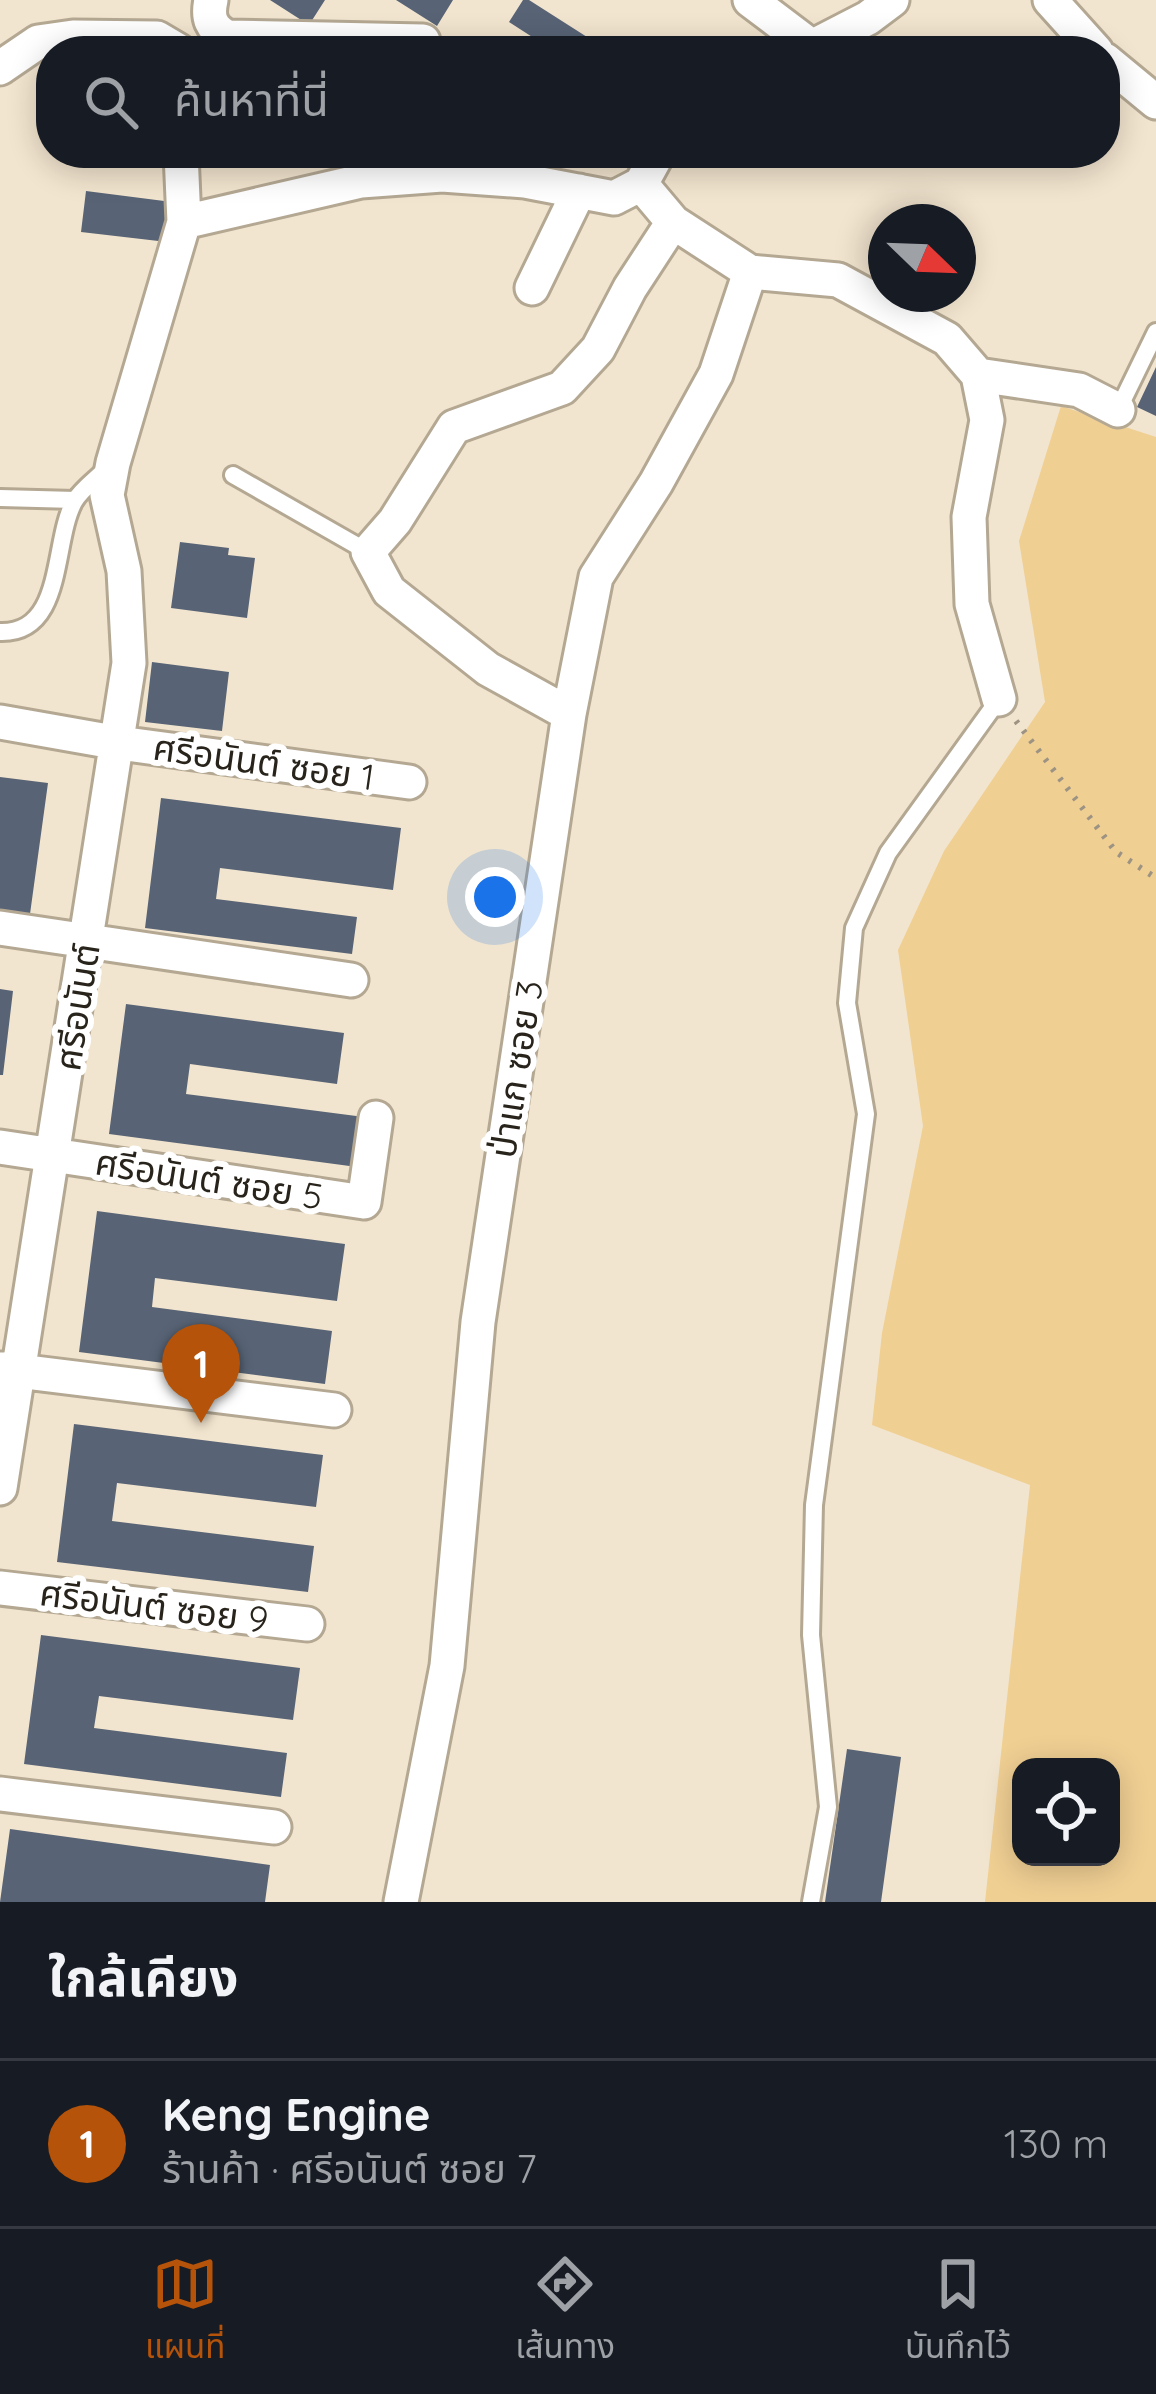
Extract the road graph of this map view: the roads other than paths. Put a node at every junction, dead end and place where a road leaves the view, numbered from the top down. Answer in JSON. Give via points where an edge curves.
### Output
{"nodes":[{"id":1,"x":211,"y":0,"type":"edge"},
{"id":2,"x":751,"y":0,"type":"edge"},
{"id":3,"x":892,"y":0,"type":"edge"},
{"id":4,"x":1051,"y":0,"type":"edge"},
{"id":5,"x":225,"y":36,"type":"edge"},
{"id":6,"x":793,"y":36,"type":"edge"},
{"id":7,"x":834,"y":36,"type":"edge"},
{"id":8,"x":1080,"y":36,"type":"edge"},
{"id":9,"x":36,"y":44,"type":"edge"},
{"id":10,"x":0,"y":68,"type":"edge"},
{"id":11,"x":1120,"y":72,"type":"edge"},
{"id":12,"x":1156,"y":102,"type":"edge"},
{"id":13,"x":182,"y":168,"type":"edge"},
{"id":14,"x":650,"y":168,"type":"edge"},
{"id":15,"x":641,"y":184,"type":"junction"},
{"id":16,"x":579,"y":191,"type":"junction"},
{"id":17,"x":184,"y":222,"type":"junction"},
{"id":18,"x":673,"y":222,"type":"junction"},
{"id":19,"x":750,"y":272,"type":"junction"},
{"id":20,"x":532,"y":288,"type":"dead end"},
{"id":21,"x":1156,"y":332,"type":"edge"},
{"id":22,"x":978,"y":375,"type":"junction"},
{"id":23,"x":1118,"y":410,"type":"joint"},
{"id":24,"x":113,"y":463,"type":"junction"},
{"id":25,"x":233,"y":475,"type":"dead end"},
{"id":26,"x":0,"y":498,"type":"edge"},
{"id":27,"x":75,"y":500,"type":"junction"},
{"id":28,"x":368,"y":552,"type":"junction"},
{"id":29,"x":0,"y":632,"type":"edge"},
{"id":30,"x":999,"y":699,"type":"joint"},
{"id":31,"x":569,"y":714,"type":"junction"},
{"id":32,"x":0,"y":722,"type":"edge"},
{"id":33,"x":118,"y":743,"type":"junction"},
{"id":34,"x":409,"y":782,"type":"dead end"},
{"id":35,"x":0,"y":928,"type":"edge"},
{"id":36,"x":88,"y":940,"type":"junction"},
{"id":37,"x":351,"y":980,"type":"dead end"},
{"id":38,"x":376,"y":1118,"type":"dead end"},
{"id":39,"x":0,"y":1147,"type":"edge"},
{"id":40,"x":54,"y":1155,"type":"junction"},
{"id":41,"x":9,"y":1370,"type":"edge"},
{"id":42,"x":334,"y":1410,"type":"dead end"},
{"id":43,"x":0,"y":1488,"type":"edge"},
{"id":44,"x":0,"y":1588,"type":"edge"},
{"id":45,"x":307,"y":1624,"type":"dead end"},
{"id":46,"x":0,"y":1794,"type":"edge"},
{"id":47,"x":274,"y":1827,"type":"dead end"},
{"id":48,"x":401,"y":1902,"type":"edge"},
{"id":49,"x":811,"y":1902,"type":"edge"}],
"edges":[{"from":1,"to":5,"type":"street","via":[[208,18]]},
{"from":2,"to":6,"type":"street"},
{"from":3,"to":7,"type":"street"},
{"from":4,"to":8,"type":"street"},
{"from":9,"to":10,"type":"street"},
{"from":11,"to":12,"type":"street"},
{"from":13,"to":17,"type":"street","name":"ศรีอนันต์"},
{"from":14,"to":15,"type":"street"},
{"from":15,"to":16,"type":"street","via":[[614,198]]},
{"from":15,"to":18,"type":"street"},
{"from":16,"to":17,"type":"street","via":[[442,175],[361,181]]},
{"from":16,"to":20,"type":"street"},
{"from":17,"to":24,"type":"street","name":"ศรีอนันต์"},
{"from":18,"to":19,"type":"street"},
{"from":18,"to":28,"type":"street","via":[[562,388],[454,427]]},
{"from":19,"to":22,"type":"street","via":[[838,280],[946,339]]},
{"from":19,"to":31,"type":"street","name":"ป่าแก ซอย 3","via":[[716,374],[596,577]]},
{"from":21,"to":23,"type":"lane"},
{"from":22,"to":23,"type":"street","via":[[1079,390]]},
{"from":22,"to":30,"type":"street","via":[[987,420],[970,517],[972,604]]},
{"from":24,"to":27,"type":"lane"},
{"from":24,"to":33,"type":"street","name":"ศรีอนันต์","via":[[107,495],[124,571],[129,663]]},
{"from":25,"to":28,"type":"lane"},
{"from":26,"to":27,"type":"lane"},
{"from":27,"to":29,"type":"lane","via":[[45,608],[30,625]]},
{"from":28,"to":31,"type":"street","via":[[389,591],[488,669]]},
{"from":30,"to":49,"type":"lane","via":[[888,853],[854,928],[847,1003],[866,1114],[814,1505],[811,1635],[828,1807]]},
{"from":31,"to":48,"type":"street","name":"ป่าแก ซอย 3","via":[[478,1322],[447,1666]]},
{"from":32,"to":33,"type":"street","name":"ศรีอนันต์ ซอย 1"},
{"from":33,"to":34,"type":"street","name":"ศรีอนันต์ ซอย 1"},
{"from":33,"to":36,"type":"street","name":"ศรีอนันต์"},
{"from":35,"to":36,"type":"street"},
{"from":36,"to":37,"type":"street"},
{"from":36,"to":40,"type":"street","name":"ศรีอนันต์"},
{"from":38,"to":40,"type":"street","name":"ศรีอนันต์ ซอย 5","via":[[364,1202]]},
{"from":39,"to":40,"type":"street","name":"ศรีอนันต์ ซอย 5"},
{"from":40,"to":41,"type":"street","name":"ศรีอนันต์"},
{"from":41,"to":42,"type":"street"},
{"from":41,"to":43,"type":"street","name":"ศรีอนันต์"},
{"from":44,"to":45,"type":"street","name":"ศรีอนันต์ ซอย 9"},
{"from":46,"to":47,"type":"street"}]}
